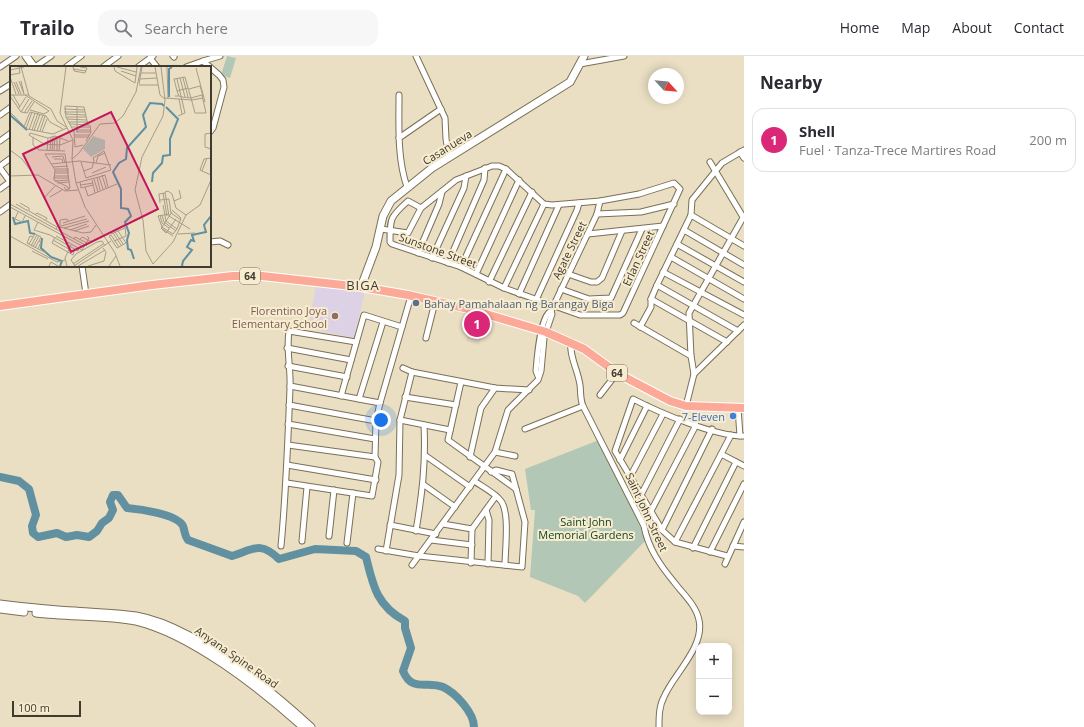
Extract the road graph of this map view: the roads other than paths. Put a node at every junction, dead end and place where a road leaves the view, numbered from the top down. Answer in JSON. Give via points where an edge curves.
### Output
{"nodes":[{"id":1,"x":16,"y":56,"type":"edge"},
{"id":2,"x":26,"y":56,"type":"edge"},
{"id":3,"x":51,"y":56,"type":"edge"},
{"id":4,"x":81,"y":56,"type":"edge"},
{"id":5,"x":118,"y":56,"type":"edge"},
{"id":6,"x":220,"y":56,"type":"edge"},
{"id":7,"x":416,"y":56,"type":"edge"},
{"id":8,"x":584,"y":56,"type":"edge"},
{"id":9,"x":624,"y":56,"type":"edge"},
{"id":10,"x":152,"y":57,"type":"edge"},
{"id":11,"x":203,"y":61,"type":"junction"},
{"id":12,"x":580,"y":64,"type":"junction"},
{"id":13,"x":33,"y":66,"type":"edge"},
{"id":14,"x":36,"y":66,"type":"edge"},
{"id":15,"x":67,"y":66,"type":"edge"},
{"id":16,"x":104,"y":66,"type":"edge"},
{"id":17,"x":139,"y":66,"type":"edge"},
{"id":18,"x":156,"y":66,"type":"edge"},
{"id":19,"x":187,"y":66,"type":"edge"},
{"id":20,"x":209,"y":66,"type":"edge"},
{"id":21,"x":0,"y":68,"type":"edge"},
{"id":22,"x":211,"y":68,"type":"edge"},
{"id":23,"x":10,"y":85,"type":"edge"},
{"id":24,"x":0,"y":91,"type":"edge"},
{"id":25,"x":399,"y":95,"type":"dead end"},
{"id":26,"x":10,"y":108,"type":"edge"},
{"id":27,"x":441,"y":109,"type":"junction"},
{"id":28,"x":0,"y":115,"type":"edge"},
{"id":29,"x":211,"y":131,"type":"edge"},
{"id":30,"x":10,"y":134,"type":"edge"},
{"id":31,"x":399,"y":138,"type":"junction"},
{"id":32,"x":0,"y":141,"type":"edge"},
{"id":33,"x":742,"y":151,"type":"edge"},
{"id":34,"x":449,"y":156,"type":"junction"},
{"id":35,"x":744,"y":158,"type":"edge"},
{"id":36,"x":10,"y":159,"type":"edge"},
{"id":37,"x":710,"y":162,"type":"dead end"},
{"id":38,"x":0,"y":167,"type":"edge"},
{"id":39,"x":485,"y":168,"type":"junction"},
{"id":40,"x":506,"y":170,"type":"junction"},
{"id":41,"x":716,"y":172,"type":"junction"},
{"id":42,"x":466,"y":176,"type":"junction"},
{"id":43,"x":519,"y":180,"type":"junction"},
{"id":44,"x":10,"y":181,"type":"edge"},
{"id":45,"x":10,"y":183,"type":"edge"},
{"id":46,"x":407,"y":187,"type":"junction"},
{"id":47,"x":0,"y":189,"type":"edge"},
{"id":48,"x":442,"y":192,"type":"junction"},
{"id":49,"x":532,"y":192,"type":"junction"},
{"id":50,"x":600,"y":201,"type":"junction"},
{"id":51,"x":579,"y":203,"type":"junction"},
{"id":52,"x":544,"y":204,"type":"junction"},
{"id":53,"x":674,"y":204,"type":"junction"},
{"id":54,"x":10,"y":205,"type":"edge"},
{"id":55,"x":559,"y":205,"type":"junction"},
{"id":56,"x":421,"y":208,"type":"junction"},
{"id":57,"x":0,"y":212,"type":"edge"},
{"id":58,"x":597,"y":214,"type":"junction"},
{"id":59,"x":691,"y":215,"type":"junction"},
{"id":60,"x":744,"y":217,"type":"edge"},
{"id":61,"x":663,"y":226,"type":"junction"},
{"id":62,"x":381,"y":229,"type":"junction"},
{"id":63,"x":642,"y":229,"type":"junction"},
{"id":64,"x":390,"y":230,"type":"junction"},
{"id":65,"x":684,"y":230,"type":"junction"},
{"id":66,"x":622,"y":231,"type":"junction"},
{"id":67,"x":588,"y":234,"type":"junction"},
{"id":68,"x":731,"y":238,"type":"junction"},
{"id":69,"x":211,"y":242,"type":"edge"},
{"id":70,"x":677,"y":244,"type":"junction"},
{"id":71,"x":228,"y":245,"type":"dead end"},
{"id":72,"x":744,"y":246,"type":"edge"},
{"id":73,"x":418,"y":253,"type":"junction"},
{"id":74,"x":723,"y":253,"type":"junction"},
{"id":75,"x":671,"y":256,"type":"junction"},
{"id":76,"x":432,"y":258,"type":"junction"},
{"id":77,"x":448,"y":263,"type":"junction"},
{"id":78,"x":744,"y":265,"type":"edge"},
{"id":79,"x":715,"y":266,"type":"junction"},
{"id":80,"x":82,"y":267,"type":"edge"},
{"id":81,"x":461,"y":267,"type":"junction"},
{"id":82,"x":663,"y":272,"type":"junction"},
{"id":83,"x":476,"y":274,"type":"junction"},
{"id":84,"x":568,"y":274,"type":"junction"},
{"id":85,"x":708,"y":278,"type":"junction"},
{"id":86,"x":489,"y":282,"type":"junction"},
{"id":87,"x":744,"y":282,"type":"edge"},
{"id":88,"x":657,"y":285,"type":"junction"},
{"id":89,"x":361,"y":287,"type":"junction"},
{"id":90,"x":504,"y":288,"type":"junction"},
{"id":91,"x":561,"y":289,"type":"junction"},
{"id":92,"x":701,"y":291,"type":"junction"},
{"id":93,"x":86,"y":294,"type":"junction"},
{"id":94,"x":519,"y":294,"type":"junction"},
{"id":95,"x":410,"y":296,"type":"junction"},
{"id":96,"x":651,"y":299,"type":"junction"},
{"id":97,"x":744,"y":299,"type":"edge"},
{"id":98,"x":536,"y":300,"type":"junction"},
{"id":99,"x":435,"y":302,"type":"junction"},
{"id":100,"x":693,"y":305,"type":"junction"},
{"id":101,"x":0,"y":306,"type":"edge"},
{"id":102,"x":552,"y":309,"type":"junction"},
{"id":103,"x":744,"y":315,"type":"edge"},
{"id":104,"x":688,"y":320,"type":"junction"},
{"id":105,"x":383,"y":322,"type":"junction"},
{"id":106,"x":634,"y":323,"type":"dead end"},
{"id":107,"x":744,"y":325,"type":"edge"},
{"id":108,"x":402,"y":327,"type":"junction"},
{"id":109,"x":640,"y":327,"type":"junction"},
{"id":110,"x":544,"y":331,"type":"junction"},
{"id":111,"x":738,"y":331,"type":"junction"},
{"id":112,"x":426,"y":338,"type":"dead end"},
{"id":113,"x":356,"y":342,"type":"junction"},
{"id":114,"x":571,"y":342,"type":"junction"},
{"id":115,"x":727,"y":342,"type":"junction"},
{"id":116,"x":287,"y":348,"type":"junction"},
{"id":117,"x":690,"y":356,"type":"junction"},
{"id":118,"x":352,"y":360,"type":"junction"},
{"id":119,"x":288,"y":366,"type":"junction"},
{"id":120,"x":403,"y":368,"type":"dead end"},
{"id":121,"x":412,"y":372,"type":"junction"},
{"id":122,"x":617,"y":373,"type":"junction"},
{"id":123,"x":694,"y":374,"type":"junction"},
{"id":124,"x":347,"y":377,"type":"junction"},
{"id":125,"x":461,"y":382,"type":"junction"},
{"id":126,"x":290,"y":386,"type":"junction"},
{"id":127,"x":495,"y":388,"type":"junction"},
{"id":128,"x":529,"y":390,"type":"junction"},
{"id":129,"x":341,"y":396,"type":"junction"},
{"id":130,"x":600,"y":396,"type":"dead end"},
{"id":131,"x":405,"y":397,"type":"junction"},
{"id":132,"x":359,"y":399,"type":"junction"},
{"id":133,"x":380,"y":403,"type":"junction"},
{"id":134,"x":289,"y":405,"type":"junction"},
{"id":135,"x":456,"y":405,"type":"junction"},
{"id":136,"x":584,"y":406,"type":"junction"},
{"id":137,"x":647,"y":406,"type":"junction"},
{"id":138,"x":686,"y":406,"type":"junction"},
{"id":139,"x":741,"y":408,"type":"edge"},
{"id":140,"x":663,"y":414,"type":"junction"},
{"id":141,"x":680,"y":419,"type":"junction"},
{"id":142,"x":400,"y":420,"type":"junction"},
{"id":143,"x":376,"y":421,"type":"junction"},
{"id":144,"x":288,"y":424,"type":"junction"},
{"id":145,"x":424,"y":425,"type":"junction"},
{"id":146,"x":696,"y":425,"type":"junction"},
{"id":147,"x":525,"y":429,"type":"dead end"},
{"id":148,"x":450,"y":430,"type":"junction"},
{"id":149,"x":712,"y":430,"type":"junction"},
{"id":150,"x":731,"y":435,"type":"junction"},
{"id":151,"x":742,"y":436,"type":"edge"},
{"id":152,"x":375,"y":439,"type":"junction"},
{"id":153,"x":288,"y":446,"type":"junction"},
{"id":154,"x":495,"y":452,"type":"junction"},
{"id":155,"x":721,"y":454,"type":"junction"},
{"id":156,"x":426,"y":456,"type":"junction"},
{"id":157,"x":515,"y":456,"type":"dead end"},
{"id":158,"x":375,"y":457,"type":"junction"},
{"id":159,"x":470,"y":457,"type":"junction"},
{"id":160,"x":620,"y":460,"type":"junction"},
{"id":161,"x":736,"y":462,"type":"junction"},
{"id":162,"x":287,"y":465,"type":"junction"},
{"id":163,"x":744,"y":466,"type":"edge"},
{"id":164,"x":485,"y":467,"type":"junction"},
{"id":165,"x":491,"y":472,"type":"junction"},
{"id":166,"x":630,"y":477,"type":"junction"},
{"id":167,"x":376,"y":480,"type":"junction"},
{"id":168,"x":474,"y":481,"type":"junction"},
{"id":169,"x":287,"y":483,"type":"junction"},
{"id":170,"x":744,"y":484,"type":"edge"},
{"id":171,"x":424,"y":485,"type":"junction"},
{"id":172,"x":307,"y":487,"type":"junction"},
{"id":173,"x":470,"y":487,"type":"junction"},
{"id":174,"x":516,"y":489,"type":"junction"},
{"id":175,"x":334,"y":490,"type":"junction"},
{"id":176,"x":353,"y":493,"type":"junction"},
{"id":177,"x":641,"y":495,"type":"junction"},
{"id":178,"x":496,"y":496,"type":"junction"},
{"id":179,"x":455,"y":507,"type":"junction"},
{"id":180,"x":486,"y":510,"type":"junction"},
{"id":181,"x":651,"y":511,"type":"junction"},
{"id":182,"x":744,"y":522,"type":"edge"},
{"id":183,"x":443,"y":524,"type":"junction"},
{"id":184,"x":390,"y":525,"type":"junction"},
{"id":185,"x":472,"y":529,"type":"junction"},
{"id":186,"x":662,"y":530,"type":"junction"},
{"id":187,"x":416,"y":531,"type":"junction"},
{"id":188,"x":436,"y":534,"type":"junction"},
{"id":189,"x":329,"y":536,"type":"dead end"},
{"id":190,"x":431,"y":540,"type":"junction"},
{"id":191,"x":302,"y":541,"type":"dead end"},
{"id":192,"x":675,"y":542,"type":"junction"},
{"id":193,"x":347,"y":543,"type":"dead end"},
{"id":194,"x":472,"y":545,"type":"junction"},
{"id":195,"x":282,"y":546,"type":"dead end"},
{"id":196,"x":732,"y":546,"type":"junction"},
{"id":197,"x":744,"y":547,"type":"edge"},
{"id":198,"x":693,"y":548,"type":"junction"},
{"id":199,"x":378,"y":549,"type":"dead end"},
{"id":200,"x":386,"y":551,"type":"junction"},
{"id":201,"x":710,"y":552,"type":"junction"},
{"id":202,"x":419,"y":556,"type":"junction"},
{"id":203,"x":727,"y":556,"type":"junction"},
{"id":204,"x":472,"y":563,"type":"junction"},
{"id":205,"x":488,"y":564,"type":"junction"},
{"id":206,"x":725,"y":564,"type":"dead end"},
{"id":207,"x":412,"y":565,"type":"dead end"},
{"id":208,"x":505,"y":566,"type":"junction"},
{"id":209,"x":0,"y":604,"type":"edge"},
{"id":210,"x":0,"y":609,"type":"edge"},
{"id":211,"x":303,"y":727,"type":"edge"},
{"id":212,"x":311,"y":727,"type":"edge"},
{"id":213,"x":659,"y":727,"type":"edge"}],
"edges":[{"from":1,"to":21,"type":"street"},
{"from":2,"to":13,"type":"main road"},
{"from":3,"to":14,"type":"street"},
{"from":4,"to":15,"type":"street"},
{"from":5,"to":16,"type":"street"},
{"from":6,"to":11,"type":"street"},
{"from":7,"to":27,"type":"street"},
{"from":8,"to":12,"type":"main road","name":"Casanueva"},
{"from":9,"to":12,"type":"street"},
{"from":10,"to":17,"type":"street"},
{"from":10,"to":18,"type":"street"},
{"from":11,"to":19,"type":"street"},
{"from":11,"to":20,"type":"street"},
{"from":12,"to":34,"type":"main road","name":"Casanueva","via":[[570,82]]},
{"from":22,"to":29,"type":"street","via":[[223,80],[224,87]]},
{"from":23,"to":24,"type":"street"},
{"from":25,"to":31,"type":"street"},
{"from":26,"to":28,"type":"street"},
{"from":27,"to":31,"type":"street"},
{"from":27,"to":34,"type":"street","via":[[445,118]]},
{"from":30,"to":32,"type":"street"},
{"from":31,"to":46,"type":"street","via":[[403,175]]},
{"from":33,"to":35,"type":"street"},
{"from":33,"to":41,"type":"street","via":[[725,160]]},
{"from":34,"to":46,"type":"main road","name":"Casanueva"},
{"from":36,"to":38,"type":"street"},
{"from":37,"to":41,"type":"street"},
{"from":38,"to":44,"type":"street"},
{"from":39,"to":40,"type":"street","via":[[500,166]]},
{"from":39,"to":42,"type":"street"},
{"from":39,"to":77,"type":"street","via":[[484,180]]},
{"from":40,"to":43,"type":"street"},
{"from":40,"to":81,"type":"street"},
{"from":41,"to":59,"type":"street","via":[[692,200]]},
{"from":41,"to":60,"type":"street"},
{"from":42,"to":48,"type":"street","via":[[456,180]]},
{"from":42,"to":76,"type":"street","via":[[464,188]]},
{"from":43,"to":49,"type":"street"},
{"from":43,"to":83,"type":"street"},
{"from":45,"to":47,"type":"street"},
{"from":46,"to":62,"type":"main road","name":"Casanueva","via":[[386,209]]},
{"from":48,"to":56,"type":"street"},
{"from":48,"to":73,"type":"street"},
{"from":49,"to":52,"type":"street"},
{"from":49,"to":86,"type":"street"},
{"from":50,"to":51,"type":"street"},
{"from":50,"to":53,"type":"street","name":"Erlan Street","via":[[640,194],[674,184],[680,189]]},
{"from":50,"to":58,"type":"street","name":"Agate Street"},
{"from":51,"to":55,"type":"street"},
{"from":51,"to":98,"type":"street"},
{"from":52,"to":55,"type":"street"},
{"from":52,"to":90,"type":"street"},
{"from":53,"to":58,"type":"street","via":[[641,212]]},
{"from":53,"to":61,"type":"street","name":"Erlan Street"},
{"from":54,"to":57,"type":"street"},
{"from":55,"to":94,"type":"street"},
{"from":56,"to":64,"type":"street","via":[[408,233]]},
{"from":56,"to":64,"type":"street","via":[[408,201],[394,213]]},
{"from":58,"to":67,"type":"street","name":"Agate Street"},
{"from":59,"to":65,"type":"street"},
{"from":59,"to":68,"type":"street"},
{"from":60,"to":68,"type":"street"},
{"from":61,"to":63,"type":"street"},
{"from":61,"to":102,"type":"street","name":"Erlan Street","via":[[622,315],[584,316]]},
{"from":62,"to":64,"type":"street"},
{"from":62,"to":89,"type":"main road","name":"Casanueva"},
{"from":63,"to":66,"type":"street"},
{"from":63,"to":91,"type":"street","via":[[611,298],[589,299]]},
{"from":64,"to":73,"type":"street","name":"Sunstone Street","via":[[392,244]]},
{"from":65,"to":70,"type":"street"},
{"from":65,"to":74,"type":"street"},
{"from":66,"to":67,"type":"street"},
{"from":66,"to":84,"type":"street","via":[[602,278],[597,282]]},
{"from":67,"to":84,"type":"street","name":"Agate Street"},
{"from":68,"to":72,"type":"street"},
{"from":68,"to":74,"type":"street"},
{"from":69,"to":71,"type":"street"},
{"from":70,"to":75,"type":"street"},
{"from":70,"to":79,"type":"street"},
{"from":73,"to":76,"type":"street","name":"Sunstone Street"},
{"from":74,"to":78,"type":"street"},
{"from":74,"to":79,"type":"street"},
{"from":75,"to":82,"type":"street"},
{"from":75,"to":85,"type":"street"},
{"from":76,"to":77,"type":"street","name":"Sunstone Street"},
{"from":77,"to":81,"type":"street","name":"Sunstone Street"},
{"from":79,"to":85,"type":"street"},
{"from":79,"to":87,"type":"street"},
{"from":80,"to":93,"type":"street"},
{"from":81,"to":83,"type":"street","name":"Sunstone Street"},
{"from":82,"to":88,"type":"street"},
{"from":82,"to":92,"type":"street"},
{"from":83,"to":86,"type":"street","name":"Sunstone Street"},
{"from":84,"to":91,"type":"street","name":"Agate Street"},
{"from":85,"to":92,"type":"street"},
{"from":85,"to":97,"type":"street"},
{"from":86,"to":90,"type":"street","name":"Sunstone Street"},
{"from":88,"to":96,"type":"street"},
{"from":88,"to":100,"type":"street"},
{"from":89,"to":93,"type":"main road","number":"64","via":[[262,276],[233,276]]},
{"from":89,"to":95,"type":"main road","number":"64"},
{"from":90,"to":94,"type":"street","name":"Sunstone Street"},
{"from":91,"to":102,"type":"street","name":"Agate Street"},
{"from":92,"to":100,"type":"street"},
{"from":92,"to":103,"type":"street"},
{"from":93,"to":101,"type":"main road","number":"64"},
{"from":94,"to":98,"type":"street","name":"Sunstone Street"},
{"from":95,"to":99,"type":"main road","number":"64"},
{"from":95,"to":108,"type":"street"},
{"from":96,"to":104,"type":"street"},
{"from":96,"to":109,"type":"street","via":[[651,307]]},
{"from":98,"to":102,"type":"street","name":"Sunstone Street"},
{"from":99,"to":110,"type":"main road","number":"64"},
{"from":99,"to":112,"type":"street"},
{"from":100,"to":104,"type":"street"},
{"from":100,"to":111,"type":"street"},
{"from":102,"to":110,"type":"street","name":"Agate Street","via":[[548,312]]},
{"from":104,"to":115,"type":"street"},
{"from":104,"to":117,"type":"street"},
{"from":105,"to":108,"type":"street"},
{"from":105,"to":113,"type":"street","via":[[364,316]]},
{"from":105,"to":132,"type":"street"},
{"from":106,"to":109,"type":"street"},
{"from":107,"to":111,"type":"street"},
{"from":108,"to":133,"type":"street"},
{"from":109,"to":117,"type":"street"},
{"from":110,"to":114,"type":"main road","number":"64"},
{"from":110,"to":128,"type":"street","name":"Agate Street","via":[[537,357],[538,380]]},
{"from":111,"to":115,"type":"street"},
{"from":113,"to":116,"type":"street","via":[[289,331]]},
{"from":113,"to":118,"type":"street"},
{"from":114,"to":122,"type":"main road","number":"64"},
{"from":114,"to":136,"type":"street","name":"Saint John Street","via":[[570,350]]},
{"from":115,"to":123,"type":"street"},
{"from":116,"to":118,"type":"street"},
{"from":116,"to":119,"type":"street"},
{"from":117,"to":123,"type":"street"},
{"from":118,"to":124,"type":"street"},
{"from":119,"to":124,"type":"street"},
{"from":119,"to":126,"type":"street"},
{"from":120,"to":121,"type":"street"},
{"from":121,"to":125,"type":"street"},
{"from":121,"to":131,"type":"street"},
{"from":122,"to":130,"type":"street"},
{"from":122,"to":138,"type":"main road","number":"64","via":[[670,401]]},
{"from":123,"to":138,"type":"street"},
{"from":124,"to":129,"type":"street"},
{"from":125,"to":127,"type":"street"},
{"from":125,"to":135,"type":"street"},
{"from":126,"to":129,"type":"street"},
{"from":126,"to":134,"type":"street"},
{"from":127,"to":128,"type":"street"},
{"from":127,"to":159,"type":"street","via":[[481,408]]},
{"from":128,"to":154,"type":"street","via":[[506,412]]},
{"from":129,"to":132,"type":"street"},
{"from":131,"to":135,"type":"street"},
{"from":131,"to":142,"type":"street"},
{"from":132,"to":133,"type":"street"},
{"from":133,"to":143,"type":"street"},
{"from":134,"to":143,"type":"street"},
{"from":134,"to":144,"type":"street"},
{"from":135,"to":148,"type":"street"},
{"from":136,"to":147,"type":"street"},
{"from":136,"to":213,"type":"street","name":"Saint John Street","via":[[644,526],[647,542],[688,598],[699,620],[700,629],[689,657],[663,698]]},
{"from":137,"to":140,"type":"street"},
{"from":137,"to":160,"type":"street"},
{"from":137,"to":160,"type":"street","via":[[634,399],[615,451]]},
{"from":138,"to":139,"type":"main road","number":"64"},
{"from":139,"to":151,"type":"street"},
{"from":140,"to":141,"type":"street"},
{"from":140,"to":166,"type":"street"},
{"from":141,"to":146,"type":"street"},
{"from":141,"to":177,"type":"street"},
{"from":142,"to":145,"type":"street"},
{"from":142,"to":184,"type":"street","via":[[399,474]]},
{"from":143,"to":152,"type":"street"},
{"from":144,"to":152,"type":"street"},
{"from":144,"to":153,"type":"street"},
{"from":145,"to":148,"type":"street"},
{"from":145,"to":156,"type":"street"},
{"from":146,"to":149,"type":"street"},
{"from":146,"to":181,"type":"street"},
{"from":148,"to":159,"type":"street","via":[[448,440]]},
{"from":149,"to":150,"type":"street"},
{"from":149,"to":186,"type":"street"},
{"from":150,"to":151,"type":"street"},
{"from":150,"to":155,"type":"street"},
{"from":152,"to":158,"type":"street"},
{"from":153,"to":158,"type":"street"},
{"from":153,"to":162,"type":"street"},
{"from":154,"to":157,"type":"street"},
{"from":154,"to":164,"type":"street"},
{"from":155,"to":161,"type":"street"},
{"from":155,"to":192,"type":"street"},
{"from":156,"to":171,"type":"street"},
{"from":156,"to":173,"type":"street"},
{"from":158,"to":167,"type":"street","via":[[378,462]]},
{"from":159,"to":164,"type":"street"},
{"from":160,"to":166,"type":"street"},
{"from":161,"to":163,"type":"street"},
{"from":161,"to":198,"type":"street"},
{"from":162,"to":167,"type":"street"},
{"from":162,"to":169,"type":"street"},
{"from":164,"to":165,"type":"street"},
{"from":164,"to":168,"type":"street"},
{"from":165,"to":174,"type":"street"},
{"from":165,"to":174,"type":"street","via":[[496,470],[512,474]]},
{"from":166,"to":177,"type":"street"},
{"from":167,"to":176,"type":"street","via":[[372,496]]},
{"from":168,"to":173,"type":"street"},
{"from":168,"to":178,"type":"street"},
{"from":169,"to":172,"type":"street"},
{"from":169,"to":195,"type":"street"},
{"from":170,"to":201,"type":"street"},
{"from":171,"to":179,"type":"street"},
{"from":171,"to":187,"type":"street"},
{"from":172,"to":175,"type":"street"},
{"from":172,"to":191,"type":"street"},
{"from":173,"to":179,"type":"street"},
{"from":174,"to":208,"type":"street","via":[[525,522],[522,567]]},
{"from":175,"to":176,"type":"street"},
{"from":175,"to":189,"type":"street"},
{"from":176,"to":193,"type":"street"},
{"from":177,"to":181,"type":"street"},
{"from":178,"to":180,"type":"street"},
{"from":178,"to":208,"type":"street","via":[[506,512]]},
{"from":179,"to":183,"type":"street"},
{"from":180,"to":185,"type":"street"},
{"from":180,"to":205,"type":"street","via":[[490,520]]},
{"from":181,"to":186,"type":"street"},
{"from":182,"to":196,"type":"street"},
{"from":183,"to":185,"type":"street"},
{"from":183,"to":188,"type":"street"},
{"from":184,"to":187,"type":"street"},
{"from":184,"to":200,"type":"street"},
{"from":185,"to":194,"type":"street"},
{"from":186,"to":192,"type":"street"},
{"from":187,"to":188,"type":"street"},
{"from":188,"to":190,"type":"street"},
{"from":190,"to":194,"type":"street"},
{"from":190,"to":202,"type":"street"},
{"from":192,"to":198,"type":"street"},
{"from":194,"to":204,"type":"street"},
{"from":196,"to":197,"type":"street"},
{"from":196,"to":203,"type":"street"},
{"from":198,"to":201,"type":"street"},
{"from":199,"to":200,"type":"street"},
{"from":200,"to":202,"type":"street"},
{"from":201,"to":203,"type":"street"},
{"from":202,"to":204,"type":"street"},
{"from":202,"to":207,"type":"street"},
{"from":203,"to":206,"type":"street"},
{"from":204,"to":205,"type":"street"},
{"from":205,"to":208,"type":"street"},
{"from":209,"to":212,"type":"main road","name":"Anyana Spine Road","via":[[136,616],[172,628],[215,652]]},
{"from":210,"to":211,"type":"main road","name":"Anyana Spine Road","via":[[136,621],[170,633],[211,656]]}]}
